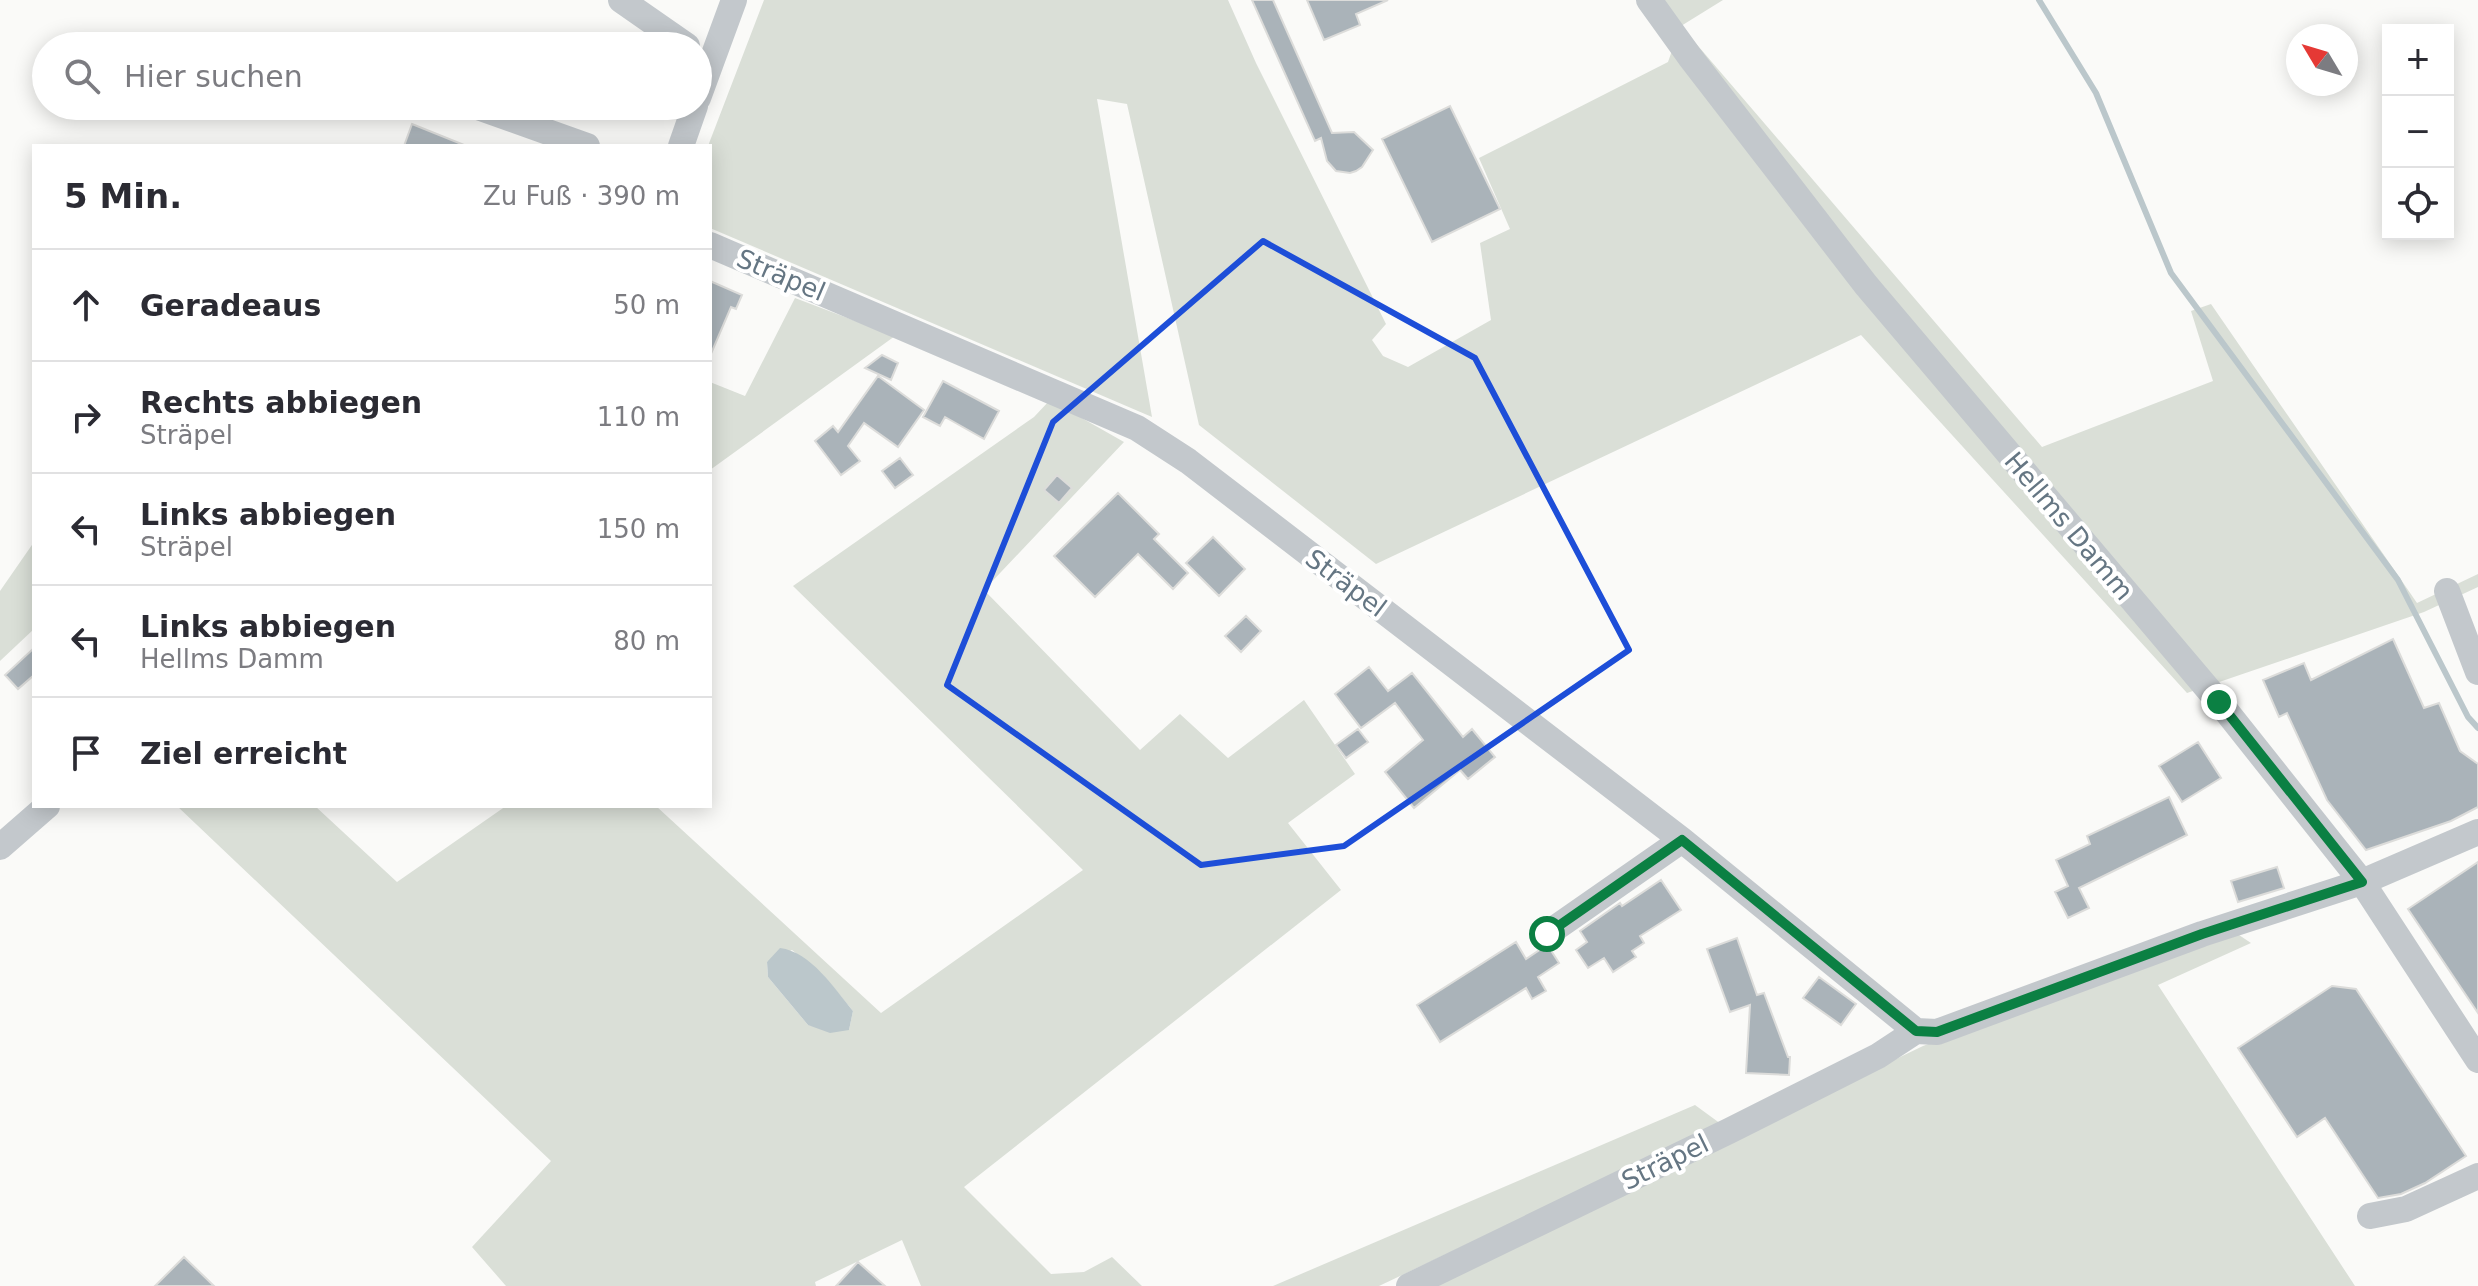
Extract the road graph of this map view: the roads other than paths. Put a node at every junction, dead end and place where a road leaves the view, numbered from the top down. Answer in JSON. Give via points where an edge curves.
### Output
{"nodes":[{"id":1,"x":621,"y":0,"type":"edge"},
{"id":2,"x":734,"y":0,"type":"edge"},
{"id":3,"x":1649,"y":0,"type":"edge"},
{"id":4,"x":667,"y":32,"type":"edge"},
{"id":5,"x":712,"y":43,"type":"edge"},
{"id":6,"x":514,"y":120,"type":"edge"},
{"id":7,"x":690,"y":120,"type":"edge"},
{"id":8,"x":581,"y":144,"type":"edge"},
{"id":9,"x":682,"y":144,"type":"edge"},
{"id":10,"x":712,"y":246,"type":"edge"},
{"id":11,"x":2447,"y":591,"type":"dead end"},
{"id":12,"x":2478,"y":672,"type":"edge"},
{"id":13,"x":45,"y":808,"type":"edge"},
{"id":14,"x":2478,"y":832,"type":"edge"},
{"id":15,"x":1682,"y":840,"type":"junction"},
{"id":16,"x":0,"y":847,"type":"edge"},
{"id":17,"x":2362,"y":882,"type":"junction"},
{"id":18,"x":1547,"y":934,"type":"dead end"},
{"id":19,"x":1916,"y":1031,"type":"junction"},
{"id":20,"x":2478,"y":1060,"type":"edge"},
{"id":21,"x":2478,"y":1176,"type":"edge"},
{"id":22,"x":2370,"y":1216,"type":"dead end"},
{"id":23,"x":1409,"y":1286,"type":"edge"}],
"edges":[{"from":1,"to":4,"type":"street"},
{"from":2,"to":5,"type":"street"},
{"from":3,"to":17,"type":"street","name":"Hellms Damm","via":[[1866,285],[2219,702]]},
{"from":6,"to":8,"type":"street"},
{"from":7,"to":9,"type":"street"},
{"from":10,"to":15,"type":"street","name":"Sträpel","via":[[1137,428],[1188,461]]},
{"from":11,"to":12,"type":"street"},
{"from":13,"to":16,"type":"street"},
{"from":14,"to":17,"type":"street","name":"Sträpel"},
{"from":15,"to":18,"type":"street"},
{"from":15,"to":19,"type":"street","name":"Sträpel"},
{"from":17,"to":19,"type":"street","name":"Sträpel","via":[[2202,934],[1937,1032]]},
{"from":17,"to":20,"type":"street","name":"Hellms Damm"},
{"from":19,"to":23,"type":"street","name":"Sträpel","via":[[1878,1056],[1729,1131]]},
{"from":21,"to":22,"type":"street","via":[[2406,1209]]}]}
